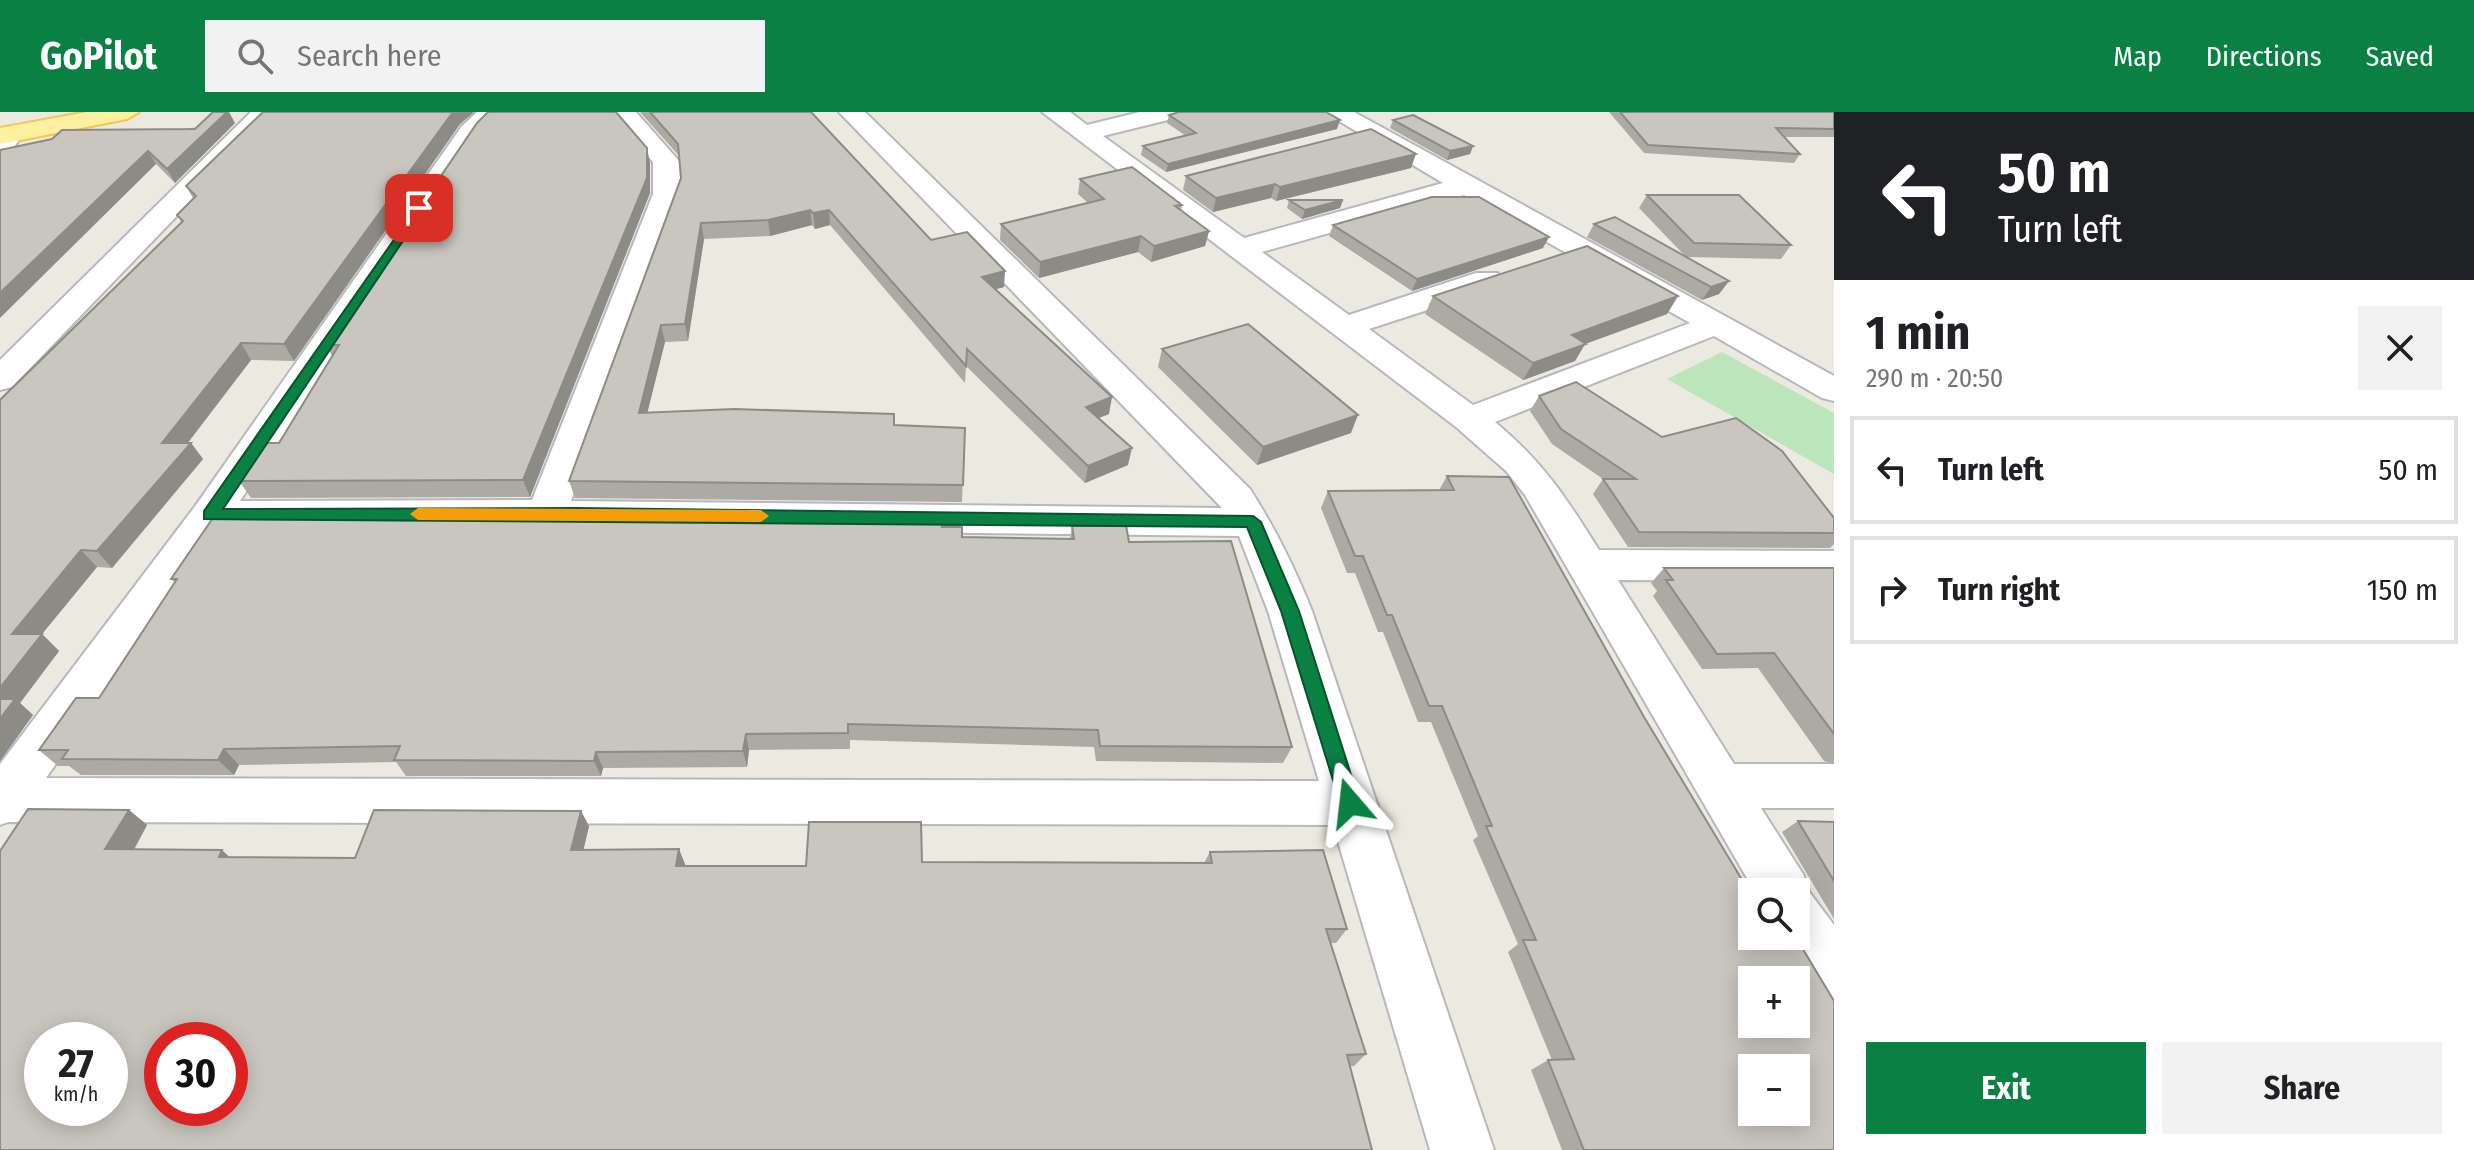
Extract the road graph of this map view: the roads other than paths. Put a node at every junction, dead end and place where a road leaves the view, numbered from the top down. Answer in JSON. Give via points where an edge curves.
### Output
{"nodes":[{"id":1,"x":127,"y":112,"type":"edge"},
{"id":2,"x":265,"y":112,"type":"edge"},
{"id":3,"x":491,"y":112,"type":"edge"},
{"id":4,"x":622,"y":112,"type":"edge"},
{"id":5,"x":851,"y":112,"type":"edge"},
{"id":6,"x":1054,"y":112,"type":"edge"},
{"id":7,"x":1171,"y":112,"type":"edge"},
{"id":8,"x":1338,"y":126,"type":"edge"},
{"id":9,"x":1084,"y":133,"type":"junction"},
{"id":10,"x":3,"y":140,"type":"edge"},
{"id":11,"x":1185,"y":178,"type":"edge"},
{"id":12,"x":1467,"y":185,"type":"junction"},
{"id":13,"x":1154,"y":186,"type":"junction"},
{"id":14,"x":1239,"y":249,"type":"junction"},
{"id":15,"x":1581,"y":249,"type":"junction"},
{"id":16,"x":1716,"y":324,"type":"junction"},
{"id":17,"x":1344,"y":327,"type":"junction"},
{"id":18,"x":0,"y":380,"type":"edge"},
{"id":19,"x":1834,"y":390,"type":"edge"},
{"id":20,"x":1469,"y":419,"type":"junction"},
{"id":21,"x":546,"y":514,"type":"junction"},
{"id":22,"x":210,"y":515,"type":"junction"},
{"id":23,"x":1253,"y":522,"type":"junction"},
{"id":24,"x":1588,"y":565,"type":"junction"},
{"id":25,"x":1834,"y":566,"type":"edge"},
{"id":26,"x":1720,"y":786,"type":"junction"},
{"id":27,"x":1834,"y":786,"type":"edge"},
{"id":28,"x":1,"y":802,"type":"edge"},
{"id":29,"x":1350,"y":803,"type":"junction"},
{"id":30,"x":1776,"y":878,"type":"edge"},
{"id":31,"x":1810,"y":937,"type":"edge"},
{"id":32,"x":1834,"y":977,"type":"edge"},
{"id":33,"x":1462,"y":1150,"type":"edge"}],
"edges":[{"from":1,"to":10,"type":"main road"},
{"from":2,"to":18,"type":"street"},
{"from":3,"to":22,"type":"street","via":[[471,131]]},
{"from":4,"to":21,"type":"street","via":[[666,161],[667,194]]},
{"from":5,"to":23,"type":"street","via":[[1236,498]]},
{"from":6,"to":9,"type":"street"},
{"from":7,"to":9,"type":"street"},
{"from":8,"to":12,"type":"street","via":[[1371,131]]},
{"from":9,"to":13,"type":"street"},
{"from":11,"to":13,"type":"street"},
{"from":12,"to":14,"type":"street"},
{"from":12,"to":15,"type":"street"},
{"from":13,"to":14,"type":"street"},
{"from":14,"to":17,"type":"street"},
{"from":15,"to":16,"type":"street"},
{"from":15,"to":17,"type":"street"},
{"from":16,"to":19,"type":"street"},
{"from":16,"to":20,"type":"street"},
{"from":17,"to":20,"type":"street"},
{"from":20,"to":24,"type":"street","via":[[1540,487]]},
{"from":21,"to":22,"type":"street"},
{"from":21,"to":23,"type":"street"},
{"from":22,"to":28,"type":"street"},
{"from":23,"to":29,"type":"street","via":[[1290,611]]},
{"from":24,"to":25,"type":"street"},
{"from":24,"to":26,"type":"street"},
{"from":26,"to":27,"type":"street"},
{"from":26,"to":30,"type":"street"},
{"from":28,"to":29,"type":"street"},
{"from":29,"to":33,"type":"street"},
{"from":31,"to":32,"type":"street"}]}
